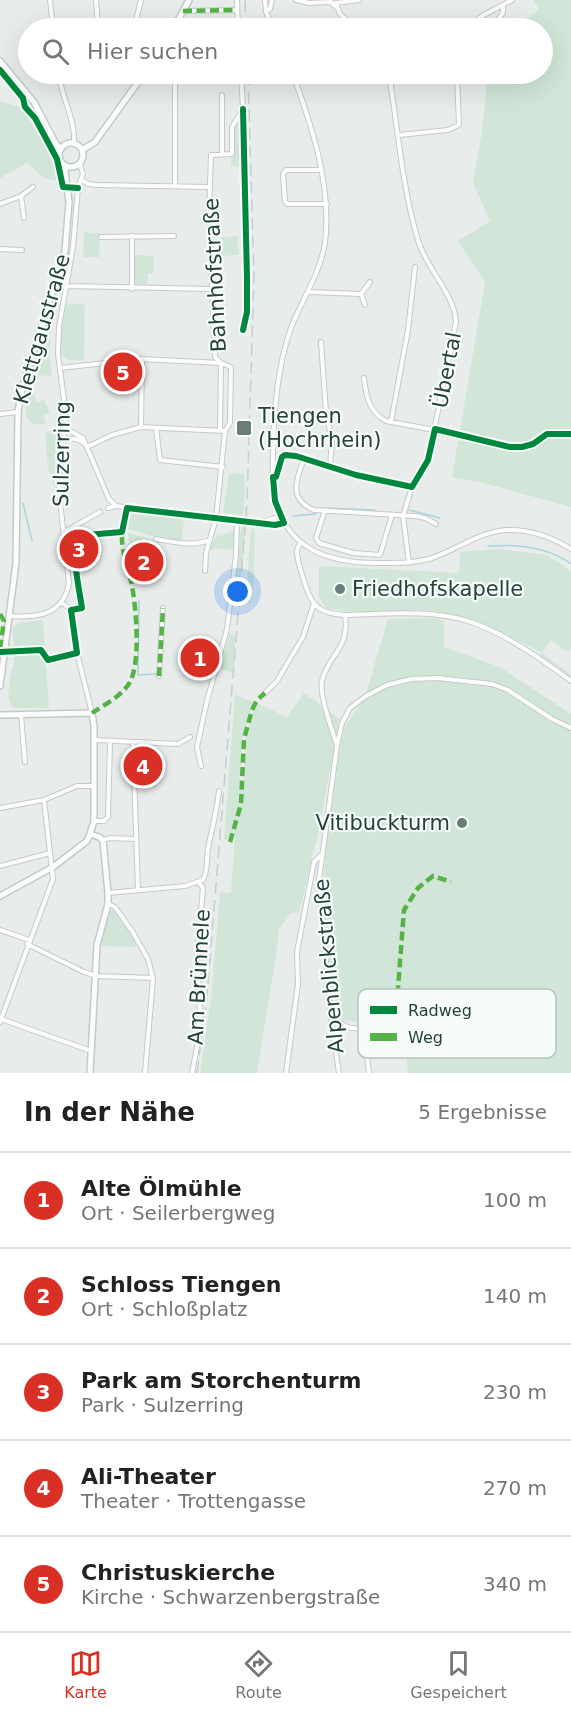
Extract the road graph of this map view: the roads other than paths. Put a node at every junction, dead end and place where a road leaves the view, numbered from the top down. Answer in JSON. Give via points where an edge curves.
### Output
{"nodes":[{"id":1,"x":50,"y":0,"type":"edge"},
{"id":2,"x":96,"y":0,"type":"edge"},
{"id":3,"x":141,"y":0,"type":"edge"},
{"id":4,"x":189,"y":0,"type":"edge"},
{"id":5,"x":237,"y":0,"type":"edge"},
{"id":6,"x":265,"y":0,"type":"edge"},
{"id":7,"x":272,"y":0,"type":"edge"},
{"id":8,"x":296,"y":0,"type":"edge"},
{"id":9,"x":359,"y":0,"type":"edge"},
{"id":10,"x":512,"y":0,"type":"edge"},
{"id":11,"x":503,"y":5,"type":"junction"},
{"id":12,"x":336,"y":6,"type":"junction"},
{"id":13,"x":237,"y":10,"type":"junction"},
{"id":14,"x":183,"y":11,"type":"junction"},
{"id":15,"x":266,"y":12,"type":"junction"},
{"id":16,"x":52,"y":18,"type":"edge"},
{"id":17,"x":97,"y":18,"type":"edge"},
{"id":18,"x":136,"y":18,"type":"edge"},
{"id":19,"x":179,"y":18,"type":"edge"},
{"id":20,"x":237,"y":18,"type":"edge"},
{"id":21,"x":269,"y":18,"type":"edge"},
{"id":22,"x":344,"y":18,"type":"edge"},
{"id":23,"x":480,"y":18,"type":"edge"},
{"id":24,"x":500,"y":18,"type":"edge"},
{"id":25,"x":0,"y":61,"type":"edge"},
{"id":26,"x":18,"y":83,"type":"edge"},
{"id":27,"x":19,"y":84,"type":"edge"},
{"id":28,"x":61,"y":84,"type":"edge"},
{"id":29,"x":137,"y":84,"type":"edge"},
{"id":30,"x":175,"y":84,"type":"edge"},
{"id":31,"x":242,"y":84,"type":"edge"},
{"id":32,"x":297,"y":84,"type":"edge"},
{"id":33,"x":391,"y":84,"type":"edge"},
{"id":34,"x":457,"y":84,"type":"edge"},
{"id":35,"x":222,"y":95,"type":"dead end"},
{"id":36,"x":399,"y":135,"type":"junction"},
{"id":37,"x":74,"y":144,"type":"junction"},
{"id":38,"x":61,"y":149,"type":"junction"},
{"id":39,"x":82,"y":150,"type":"junction"},
{"id":40,"x":222,"y":154,"type":"junction"},
{"id":41,"x":80,"y":164,"type":"junction"},
{"id":42,"x":66,"y":166,"type":"junction"},
{"id":43,"x":321,"y":170,"type":"junction"},
{"id":44,"x":82,"y":180,"type":"junction"},
{"id":45,"x":175,"y":186,"type":"junction"},
{"id":46,"x":33,"y":187,"type":"dead end"},
{"id":47,"x":209,"y":187,"type":"junction"},
{"id":48,"x":21,"y":196,"type":"junction"},
{"id":49,"x":0,"y":204,"type":"edge"},
{"id":50,"x":327,"y":204,"type":"junction"},
{"id":51,"x":24,"y":218,"type":"dead end"},
{"id":52,"x":132,"y":236,"type":"junction"},
{"id":53,"x":174,"y":236,"type":"dead end"},
{"id":54,"x":101,"y":237,"type":"dead end"},
{"id":55,"x":0,"y":249,"type":"edge"},
{"id":56,"x":22,"y":250,"type":"dead end"},
{"id":57,"x":415,"y":267,"type":"dead end"},
{"id":58,"x":370,"y":282,"type":"dead end"},
{"id":59,"x":66,"y":286,"type":"junction"},
{"id":60,"x":132,"y":289,"type":"junction"},
{"id":61,"x":211,"y":289,"type":"junction"},
{"id":62,"x":309,"y":292,"type":"junction"},
{"id":63,"x":362,"y":294,"type":"junction"},
{"id":64,"x":365,"y":305,"type":"dead end"},
{"id":65,"x":321,"y":342,"type":"dead end"},
{"id":66,"x":142,"y":359,"type":"junction"},
{"id":67,"x":221,"y":363,"type":"junction"},
{"id":68,"x":60,"y":368,"type":"junction"},
{"id":69,"x":364,"y":378,"type":"dead end"},
{"id":70,"x":20,"y":397,"type":"junction"},
{"id":71,"x":10,"y":412,"type":"junction"},
{"id":72,"x":2,"y":413,"type":"edge"},
{"id":73,"x":17,"y":418,"type":"junction"},
{"id":74,"x":391,"y":422,"type":"junction"},
{"id":75,"x":65,"y":427,"type":"junction"},
{"id":76,"x":141,"y":427,"type":"junction"},
{"id":77,"x":156,"y":428,"type":"junction"},
{"id":78,"x":435,"y":429,"type":"junction"},
{"id":79,"x":223,"y":431,"type":"junction"},
{"id":80,"x":461,"y":435,"type":"dead end"},
{"id":81,"x":63,"y":441,"type":"junction"},
{"id":82,"x":87,"y":447,"type":"junction"},
{"id":83,"x":290,"y":454,"type":"dead end"},
{"id":84,"x":304,"y":458,"type":"junction"},
{"id":85,"x":330,"y":466,"type":"junction"},
{"id":86,"x":223,"y":467,"type":"junction"},
{"id":87,"x":412,"y":487,"type":"junction"},
{"id":88,"x":116,"y":506,"type":"junction"},
{"id":89,"x":108,"y":508,"type":"dead end"},
{"id":90,"x":325,"y":510,"type":"junction"},
{"id":91,"x":100,"y":512,"type":"dead end"},
{"id":92,"x":392,"y":514,"type":"junction"},
{"id":93,"x":280,"y":516,"type":"junction"},
{"id":94,"x":403,"y":516,"type":"junction"},
{"id":95,"x":216,"y":518,"type":"junction"},
{"id":96,"x":237,"y":521,"type":"junction"},
{"id":97,"x":259,"y":522,"type":"junction"},
{"id":98,"x":284,"y":523,"type":"junction"},
{"id":99,"x":436,"y":524,"type":"dead end"},
{"id":100,"x":64,"y":532,"type":"junction"},
{"id":101,"x":156,"y":539,"type":"dead end"},
{"id":102,"x":210,"y":540,"type":"junction"},
{"id":103,"x":300,"y":542,"type":"junction"},
{"id":104,"x":571,"y":549,"type":"edge"},
{"id":105,"x":409,"y":563,"type":"junction"},
{"id":106,"x":205,"y":571,"type":"dead end"},
{"id":107,"x":61,"y":603,"type":"junction"},
{"id":108,"x":314,"y":603,"type":"junction"},
{"id":109,"x":163,"y":608,"type":"dead end"},
{"id":110,"x":345,"y":615,"type":"junction"},
{"id":111,"x":10,"y":616,"type":"junction"},
{"id":112,"x":159,"y":676,"type":"dead end"},
{"id":113,"x":571,"y":681,"type":"edge"},
{"id":114,"x":0,"y":686,"type":"edge"},
{"id":115,"x":265,"y":693,"type":"dead end"},
{"id":116,"x":92,"y":712,"type":"junction"},
{"id":117,"x":0,"y":715,"type":"edge"},
{"id":118,"x":21,"y":715,"type":"junction"},
{"id":119,"x":571,"y":728,"type":"edge"},
{"id":120,"x":190,"y":737,"type":"dead end"},
{"id":121,"x":94,"y":740,"type":"junction"},
{"id":122,"x":110,"y":742,"type":"junction"},
{"id":123,"x":133,"y":743,"type":"junction"},
{"id":124,"x":337,"y":746,"type":"junction"},
{"id":125,"x":25,"y":762,"type":"dead end"},
{"id":126,"x":201,"y":766,"type":"dead end"},
{"id":127,"x":94,"y":786,"type":"junction"},
{"id":128,"x":219,"y":791,"type":"dead end"},
{"id":129,"x":44,"y":800,"type":"junction"},
{"id":130,"x":0,"y":808,"type":"edge"},
{"id":131,"x":94,"y":821,"type":"junction"},
{"id":132,"x":90,"y":834,"type":"junction"},
{"id":133,"x":136,"y":839,"type":"junction"},
{"id":134,"x":103,"y":840,"type":"junction"},
{"id":135,"x":51,"y":853,"type":"junction"},
{"id":136,"x":321,"y":855,"type":"junction"},
{"id":137,"x":0,"y":866,"type":"edge"},
{"id":138,"x":52,"y":867,"type":"junction"},
{"id":139,"x":198,"y":882,"type":"junction"},
{"id":140,"x":138,"y":890,"type":"junction"},
{"id":141,"x":108,"y":893,"type":"junction"},
{"id":142,"x":0,"y":896,"type":"edge"},
{"id":143,"x":108,"y":904,"type":"junction"},
{"id":144,"x":0,"y":930,"type":"edge"},
{"id":145,"x":28,"y":942,"type":"junction"},
{"id":146,"x":96,"y":976,"type":"junction"},
{"id":147,"x":153,"y":978,"type":"junction"},
{"id":148,"x":331,"y":1018,"type":"junction"},
{"id":149,"x":1,"y":1021,"type":"edge"},
{"id":150,"x":358,"y":1028,"type":"edge"},
{"id":151,"x":92,"y":1052,"type":"junction"},
{"id":152,"x":367,"y":1058,"type":"edge"},
{"id":153,"x":90,"y":1073,"type":"edge"},
{"id":154,"x":145,"y":1073,"type":"edge"},
{"id":155,"x":192,"y":1073,"type":"edge"},
{"id":156,"x":286,"y":1073,"type":"edge"},
{"id":157,"x":339,"y":1073,"type":"edge"},
{"id":158,"x":369,"y":1073,"type":"edge"}],
"edges":[{"from":1,"to":16,"type":"street"},
{"from":2,"to":17,"type":"street"},
{"from":3,"to":18,"type":"street"},
{"from":4,"to":14,"type":"main road"},
{"from":5,"to":13,"type":"street"},
{"from":6,"to":15,"type":"street"},
{"from":7,"to":15,"type":"street"},
{"from":8,"to":12,"type":"street","via":[[331,2]]},
{"from":9,"to":12,"type":"street"},
{"from":10,"to":11,"type":"street"},
{"from":11,"to":23,"type":"street"},
{"from":11,"to":24,"type":"street"},
{"from":12,"to":22,"type":"street"},
{"from":13,"to":14,"type":"street"},
{"from":13,"to":20,"type":"street"},
{"from":14,"to":19,"type":"main road"},
{"from":15,"to":21,"type":"street"},
{"from":25,"to":26,"type":"main road"},
{"from":27,"to":38,"type":"main road"},
{"from":28,"to":37,"type":"street"},
{"from":29,"to":39,"type":"main road","via":[[95,142]]},
{"from":30,"to":45,"type":"street"},
{"from":31,"to":40,"type":"street","via":[[243,109],[232,127],[232,154]]},
{"from":32,"to":43,"type":"street"},
{"from":33,"to":36,"type":"street","name":"Übertal"},
{"from":34,"to":36,"type":"street","via":[[459,125],[448,130]]},
{"from":35,"to":40,"type":"street"},
{"from":36,"to":78,"type":"street","name":"Übertal","via":[[410,213],[419,244],[455,309],[456,322]]},
{"from":37,"to":38,"type":"main road"},
{"from":37,"to":39,"type":"main road"},
{"from":38,"to":42,"type":"main road","via":[[60,159]]},
{"from":39,"to":41,"type":"main road"},
{"from":40,"to":47,"type":"street","name":"Bahnhofstraße","via":[[211,155]]},
{"from":41,"to":42,"type":"main road"},
{"from":41,"to":44,"type":"street","name":"Sulzerring","via":[[84,170]]},
{"from":42,"to":70,"type":"main road","name":"Klettgaustraße","via":[[69,202],[65,251]]},
{"from":43,"to":50,"type":"street"},
{"from":43,"to":50,"type":"street","via":[[285,170],[285,201]]},
{"from":44,"to":45,"type":"street","via":[[98,185]]},
{"from":44,"to":59,"type":"street","name":"Sulzerring"},
{"from":45,"to":47,"type":"street"},
{"from":46,"to":48,"type":"street"},
{"from":47,"to":61,"type":"street","name":"Bahnhofstraße"},
{"from":48,"to":49,"type":"street"},
{"from":48,"to":51,"type":"street"},
{"from":50,"to":62,"type":"street","via":[[322,258]]},
{"from":52,"to":53,"type":"street"},
{"from":52,"to":54,"type":"street"},
{"from":52,"to":60,"type":"street"},
{"from":55,"to":56,"type":"street"},
{"from":57,"to":74,"type":"street"},
{"from":58,"to":63,"type":"street"},
{"from":59,"to":60,"type":"street"},
{"from":59,"to":68,"type":"street","name":"Sulzerring","via":[[59,327]]},
{"from":60,"to":61,"type":"street"},
{"from":61,"to":67,"type":"street","name":"Bahnhofstraße","via":[[215,357]]},
{"from":62,"to":63,"type":"street"},
{"from":62,"to":93,"type":"street","via":[[292,326],[278,381],[273,482]]},
{"from":63,"to":64,"type":"street"},
{"from":65,"to":85,"type":"street","via":[[332,441]]},
{"from":66,"to":67,"type":"street"},
{"from":66,"to":68,"type":"street"},
{"from":66,"to":76,"type":"street"},
{"from":67,"to":79,"type":"street","name":"Bahnhofstraße"},
{"from":67,"to":79,"type":"street","name":"Bahnhofstraße","via":[[231,367],[230,423]]},
{"from":68,"to":75,"type":"street","name":"Sulzerring"},
{"from":69,"to":74,"type":"street","via":[[372,409],[378,417]]},
{"from":70,"to":71,"type":"street"},
{"from":70,"to":73,"type":"main road","name":"Klettgaustraße"},
{"from":71,"to":72,"type":"street"},
{"from":71,"to":73,"type":"street"},
{"from":72,"to":73,"type":"street"},
{"from":73,"to":111,"type":"main road","name":"Klettgaustraße","via":[[16,563]]},
{"from":74,"to":78,"type":"street"},
{"from":75,"to":81,"type":"street","name":"Sulzerring"},
{"from":75,"to":82,"type":"street","via":[[79,434]]},
{"from":76,"to":77,"type":"street"},
{"from":76,"to":82,"type":"street"},
{"from":77,"to":79,"type":"street"},
{"from":77,"to":86,"type":"street","via":[[160,460]]},
{"from":78,"to":80,"type":"street"},
{"from":78,"to":87,"type":"street","name":"Übertal","via":[[428,460]]},
{"from":79,"to":86,"type":"street","name":"Bahnhofstraße"},
{"from":81,"to":82,"type":"street","via":[[79,440]]},
{"from":81,"to":100,"type":"street","name":"Sulzerring","via":[[59,477]]},
{"from":82,"to":88,"type":"street","via":[[109,499]]},
{"from":83,"to":84,"type":"street"},
{"from":84,"to":85,"type":"street"},
{"from":84,"to":90,"type":"street","via":[[295,487],[300,500],[305,507]]},
{"from":85,"to":87,"type":"street"},
{"from":86,"to":95,"type":"street","name":"Bahnhofstraße"},
{"from":87,"to":94,"type":"street","name":"Übertal"},
{"from":88,"to":89,"type":"street"},
{"from":88,"to":95,"type":"street"},
{"from":90,"to":92,"type":"street"},
{"from":90,"to":92,"type":"street","via":[[316,538],[319,543],[353,553],[380,555]]},
{"from":91,"to":100,"type":"street"},
{"from":92,"to":94,"type":"street"},
{"from":93,"to":97,"type":"street"},
{"from":93,"to":98,"type":"street"},
{"from":94,"to":99,"type":"street","via":[[425,518]]},
{"from":94,"to":105,"type":"street","name":"Übertal"},
{"from":95,"to":96,"type":"street"},
{"from":95,"to":102,"type":"street","name":"Bahnhofstraße"},
{"from":96,"to":97,"type":"street"},
{"from":96,"to":126,"type":"street","via":[[227,629],[196,747]]},
{"from":97,"to":98,"type":"street"},
{"from":98,"to":103,"type":"street"},
{"from":100,"to":107,"type":"street","name":"Sulzerring","via":[[69,583]]},
{"from":101,"to":102,"type":"street","via":[[180,544]]},
{"from":102,"to":106,"type":"street","name":"Bahnhofstraße"},
{"from":103,"to":105,"type":"street","via":[[344,561]]},
{"from":103,"to":108,"type":"street","via":[[298,556]]},
{"from":104,"to":105,"type":"street","via":[[537,534],[505,530]]},
{"from":107,"to":111,"type":"street","via":[[44,614]]},
{"from":107,"to":116,"type":"street","via":[[70,610]]},
{"from":108,"to":110,"type":"street","via":[[328,612]]},
{"from":108,"to":115,"type":"street","via":[[303,637],[277,681]]},
{"from":109,"to":112,"type":"street"},
{"from":110,"to":113,"type":"street","via":[[443,616],[471,622],[539,657]]},
{"from":110,"to":124,"type":"street","via":[[343,644],[321,684]]},
{"from":111,"to":114,"type":"main road","name":"Klettgaustraße"},
{"from":116,"to":118,"type":"main road"},
{"from":116,"to":121,"type":"main road"},
{"from":117,"to":118,"type":"main road"},
{"from":118,"to":125,"type":"street"},
{"from":119,"to":124,"type":"street","name":"Alpenblickstraße","via":[[492,684],[411,679],[387,684],[350,708]]},
{"from":120,"to":123,"type":"street","via":[[178,744]]},
{"from":121,"to":122,"type":"street"},
{"from":121,"to":127,"type":"main road"},
{"from":122,"to":123,"type":"street"},
{"from":122,"to":131,"type":"street","via":[[108,817]]},
{"from":123,"to":133,"type":"street"},
{"from":124,"to":136,"type":"street","name":"Alpenblickstraße"},
{"from":127,"to":129,"type":"street","via":[[77,786]]},
{"from":127,"to":131,"type":"main road"},
{"from":128,"to":139,"type":"street","name":"Am Brünnele","via":[[206,875]]},
{"from":129,"to":130,"type":"street"},
{"from":129,"to":135,"type":"street"},
{"from":131,"to":132,"type":"main road"},
{"from":132,"to":134,"type":"main road"},
{"from":132,"to":138,"type":"main road","via":[[87,841]]},
{"from":133,"to":134,"type":"street"},
{"from":133,"to":140,"type":"street"},
{"from":134,"to":141,"type":"main road"},
{"from":135,"to":137,"type":"street"},
{"from":135,"to":138,"type":"street"},
{"from":136,"to":148,"type":"street","name":"Alpenblickstraße","via":[[319,880]]},
{"from":136,"to":156,"type":"street","via":[[314,862],[297,952],[298,984]]},
{"from":138,"to":142,"type":"main road"},
{"from":138,"to":145,"type":"street","via":[[53,879]]},
{"from":139,"to":140,"type":"street","name":"Am Brünnele"},
{"from":139,"to":155,"type":"street","name":"Am Brünnele","via":[[203,888],[197,957],[200,1014]]},
{"from":140,"to":141,"type":"street","name":"Am Brünnele"},
{"from":141,"to":143,"type":"main road"},
{"from":143,"to":146,"type":"main road","via":[[97,945]]},
{"from":143,"to":147,"type":"street","via":[[132,931]]},
{"from":144,"to":145,"type":"street"},
{"from":145,"to":146,"type":"street"},
{"from":145,"to":149,"type":"street"},
{"from":146,"to":147,"type":"street"},
{"from":146,"to":151,"type":"main road"},
{"from":147,"to":154,"type":"street"},
{"from":148,"to":150,"type":"street","via":[[337,1018],[346,1027]]},
{"from":148,"to":157,"type":"street","name":"Alpenblickstraße"},
{"from":149,"to":151,"type":"street"},
{"from":151,"to":153,"type":"main road"},
{"from":152,"to":158,"type":"street"}]}
